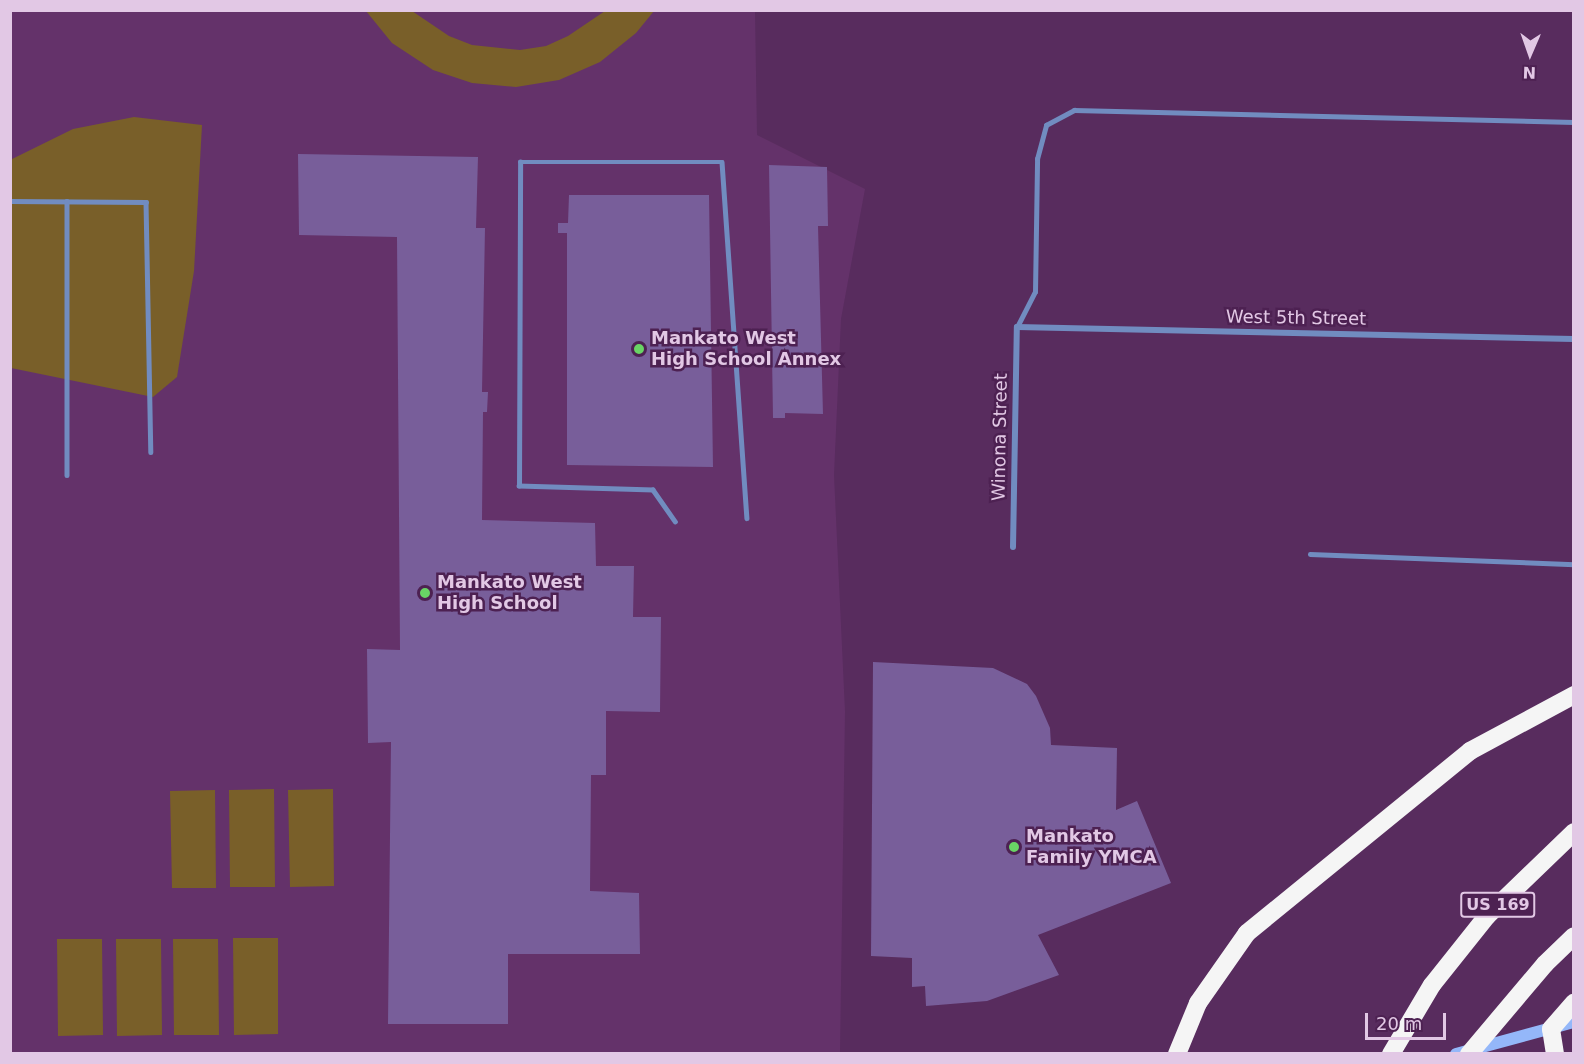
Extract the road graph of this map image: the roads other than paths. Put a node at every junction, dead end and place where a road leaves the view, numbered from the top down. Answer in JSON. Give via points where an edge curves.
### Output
{"nodes":[{"id":1,"x":1574,"y":122,"type":"edge"},
{"id":2,"x":10,"y":201,"type":"edge"},
{"id":3,"x":67,"y":201,"type":"junction"},
{"id":4,"x":1017,"y":327,"type":"junction"},
{"id":5,"x":1574,"y":339,"type":"edge"},
{"id":6,"x":151,"y":452,"type":"dead end"},
{"id":7,"x":67,"y":475,"type":"dead end"},
{"id":8,"x":747,"y":518,"type":"dead end"},
{"id":9,"x":675,"y":522,"type":"dead end"},
{"id":10,"x":1013,"y":547,"type":"dead end"},
{"id":11,"x":1310,"y":554,"type":"dead end"},
{"id":12,"x":1574,"y":564,"type":"edge"},
{"id":13,"x":1574,"y":695,"type":"edge"},
{"id":14,"x":1574,"y":832,"type":"edge"},
{"id":15,"x":1574,"y":936,"type":"edge"},
{"id":16,"x":1574,"y":1003,"type":"edge"},
{"id":17,"x":1574,"y":1022,"type":"edge"},
{"id":18,"x":1551,"y":1029,"type":"junction"},
{"id":19,"x":1177,"y":1053,"type":"edge"},
{"id":20,"x":1391,"y":1053,"type":"edge"},
{"id":21,"x":1456,"y":1053,"type":"edge"},
{"id":22,"x":1469,"y":1053,"type":"edge"},
{"id":23,"x":1547,"y":1053,"type":"edge"},
{"id":24,"x":1555,"y":1053,"type":"edge"}],
"edges":[{"from":1,"to":4,"type":"lane","via":[[1074,110],[1046,125],[1036,159],[1035,292]]},
{"from":2,"to":3,"type":"lane"},
{"from":3,"to":6,"type":"lane","via":[[146,202]]},
{"from":3,"to":7,"type":"lane"},
{"from":4,"to":5,"type":"street","name":"West 5th Street"},
{"from":4,"to":10,"type":"street","name":"Winona Street"},
{"from":8,"to":9,"type":"lane","via":[[722,162],[520,162],[519,486],[653,490]]},
{"from":11,"to":12,"type":"lane"},
{"from":13,"to":19,"type":"highway","via":[[1470,752],[1247,933],[1198,1003]]},
{"from":14,"to":20,"type":"highway","number":"US 169","via":[[1487,916],[1432,985]]},
{"from":15,"to":22,"type":"highway","bridge":true},
{"from":16,"to":18,"type":"highway"},
{"from":17,"to":18,"type":"main road"},
{"from":18,"to":21,"type":"main road"},
{"from":18,"to":23,"type":"street"},
{"from":18,"to":24,"type":"highway"}]}
